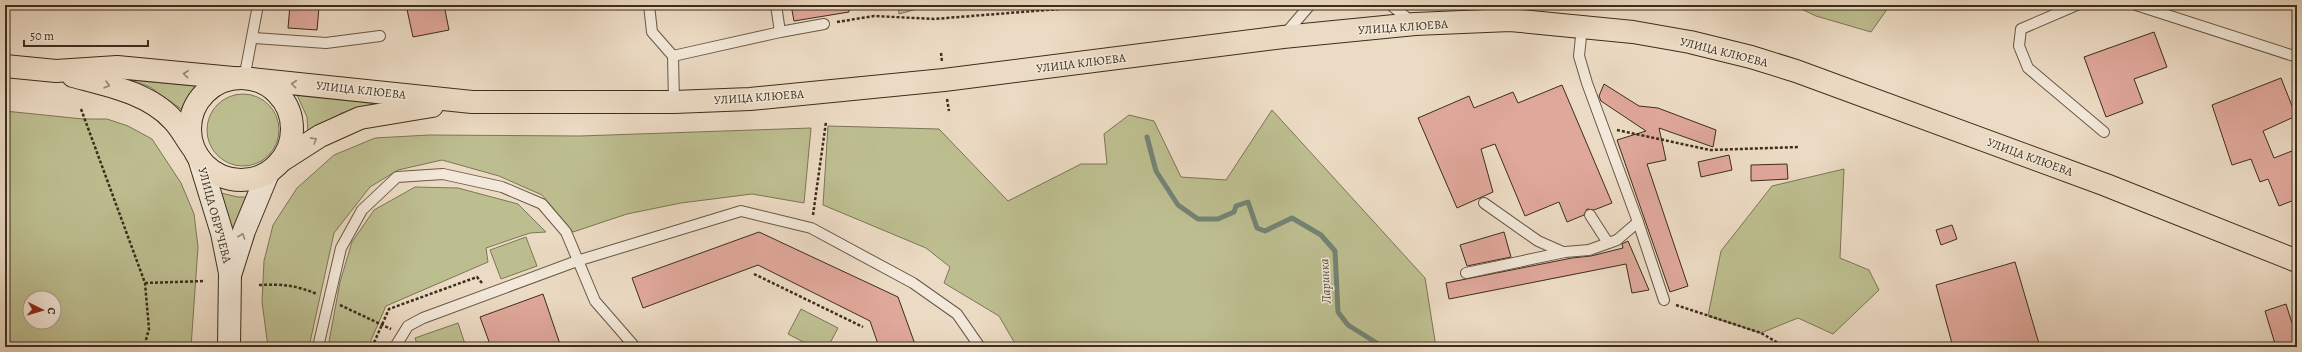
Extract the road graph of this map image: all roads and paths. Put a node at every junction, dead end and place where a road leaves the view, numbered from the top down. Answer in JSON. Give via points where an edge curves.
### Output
{"nodes":[{"id":1,"x":258,"y":5,"type":"edge"},
{"id":2,"x":649,"y":5,"type":"edge"},
{"id":3,"x":776,"y":5,"type":"edge"},
{"id":4,"x":1109,"y":5,"type":"edge"},
{"id":5,"x":1310,"y":5,"type":"edge"},
{"id":6,"x":1392,"y":5,"type":"edge"},
{"id":7,"x":2077,"y":5,"type":"edge"},
{"id":8,"x":2136,"y":5,"type":"edge"},
{"id":9,"x":824,"y":24,"type":"joint"},
{"id":10,"x":1415,"y":24,"type":"junction"},
{"id":11,"x":1582,"y":26,"type":"junction"},
{"id":12,"x":780,"y":32,"type":"junction"},
{"id":13,"x":380,"y":36,"type":"dead end"},
{"id":14,"x":1283,"y":37,"type":"junction"},
{"id":15,"x":254,"y":38,"type":"junction"},
{"id":16,"x":673,"y":56,"type":"junction"},
{"id":17,"x":2297,"y":57,"type":"edge"},
{"id":18,"x":5,"y":66,"type":"edge"},
{"id":19,"x":56,"y":71,"type":"junction"},
{"id":20,"x":244,"y":79,"type":"junction"},
{"id":21,"x":472,"y":102,"type":"junction"},
{"id":22,"x":674,"y":102,"type":"junction"},
{"id":23,"x":81,"y":109,"type":"dead end"},
{"id":24,"x":826,"y":122,"type":"dead end"},
{"id":25,"x":1603,"y":127,"type":"junction"},
{"id":26,"x":2104,"y":132,"type":"dead end"},
{"id":27,"x":1799,"y":147,"type":"dead end"},
{"id":28,"x":199,"y":158,"type":"junction"},
{"id":29,"x":275,"y":167,"type":"junction"},
{"id":30,"x":1484,"y":203,"type":"dead end"},
{"id":31,"x":1590,"y":215,"type":"dead end"},
{"id":32,"x":1638,"y":222,"type":"junction"},
{"id":33,"x":811,"y":228,"type":"junction"},
{"id":34,"x":1608,"y":243,"type":"junction"},
{"id":35,"x":1565,"y":252,"type":"junction"},
{"id":36,"x":578,"y":261,"type":"junction"},
{"id":37,"x":2297,"y":261,"type":"edge"},
{"id":38,"x":230,"y":273,"type":"junction"},
{"id":39,"x":1466,"y":273,"type":"dead end"},
{"id":40,"x":754,"y":274,"type":"dead end"},
{"id":41,"x":205,"y":281,"type":"dead end"},
{"id":42,"x":145,"y":283,"type":"junction"},
{"id":43,"x":1664,"y":300,"type":"joint"},
{"id":44,"x":863,"y":327,"type":"dead end"},
{"id":45,"x":144,"y":347,"type":"edge"},
{"id":46,"x":229,"y":347,"type":"edge"},
{"id":47,"x":318,"y":347,"type":"edge"},
{"id":48,"x":395,"y":347,"type":"edge"},
{"id":49,"x":635,"y":347,"type":"edge"},
{"id":50,"x":980,"y":347,"type":"edge"},
{"id":51,"x":1785,"y":347,"type":"edge"}],
"edges":[{"from":1,"to":15,"type":"lane"},
{"from":2,"to":16,"type":"lane","via":[[652,32]]},
{"from":3,"to":12,"type":"lane"},
{"from":4,"to":9,"type":"path","via":[[934,20],[874,16]]},
{"from":5,"to":14,"type":"lane"},
{"from":6,"to":10,"type":"lane"},
{"from":7,"to":26,"type":"lane","via":[[2021,29],[2019,46],[2028,68]]},
{"from":8,"to":17,"type":"lane"},
{"from":9,"to":12,"type":"lane"},
{"from":10,"to":11,"type":"main road","name":"УЛИЦА КЛЮЕВА","via":[[1510,20]]},
{"from":10,"to":14,"type":"main road","name":"УЛИЦА КЛЮЕВА"},
{"from":11,"to":25,"type":"lane","via":[[1579,56]]},
{"from":11,"to":37,"type":"main road","name":"УЛИЦА КЛЮЕВА","via":[[1690,42],[1788,69],[2106,185]]},
{"from":12,"to":16,"type":"lane"},
{"from":13,"to":15,"type":"lane","via":[[326,43]]},
{"from":14,"to":22,"type":"main road","name":"УЛИЦА КЛЮЕВА","via":[[944,80],[750,99]]},
{"from":15,"to":20,"type":"lane"},
{"from":16,"to":22,"type":"lane"},
{"from":18,"to":19,"type":"main road","name":"УЛИЦА КЛЮЕВА"},
{"from":20,"to":19,"type":"main road","name":"УЛИЦА КЛЮЕВА","one_way":true,"via":[[117,67]]},
{"from":19,"to":28,"type":"main road","name":"УЛИЦА КЛЮЕВА","one_way":true,"via":[[114,87],[148,100],[173,120]]},
{"from":21,"to":20,"type":"main road","name":"УЛИЦА КЛЮЕВА","one_way":true},
{"from":20,"to":28,"type":"main road","via":[[225,81],[214,87],[196,106],[191,132],[193,146]]},
{"from":20,"to":29,"type":"main road","via":[[263,83],[274,90],[289,111],[292,137]]},
{"from":21,"to":22,"type":"main road","name":"УЛИЦА КЛЮЕВА"},
{"from":29,"to":21,"type":"main road","name":"УЛИЦА КЛЮЕВА","one_way":true,"via":[[320,136],[360,118]]},
{"from":23,"to":42,"type":"path"},
{"from":24,"to":33,"type":"path"},
{"from":25,"to":27,"type":"path","via":[[1710,150]]},
{"from":25,"to":32,"type":"lane"},
{"from":28,"to":29,"type":"main road","via":[[218,175],[230,179],[243,180]]},
{"from":28,"to":38,"type":"street","name":"УЛИЦА ОБРУЧЕВА","via":[[222,233]]},
{"from":38,"to":29,"type":"street","name":"УЛИЦА ОБРУЧЕВА","one_way":true,"via":[[244,231]]},
{"from":30,"to":35,"type":"lane","via":[[1538,241]]},
{"from":31,"to":34,"type":"lane"},
{"from":32,"to":34,"type":"lane","via":[[1617,240]]},
{"from":32,"to":43,"type":"lane"},
{"from":33,"to":36,"type":"lane","via":[[741,211]]},
{"from":33,"to":50,"type":"lane","via":[[913,283],[957,314]]},
{"from":34,"to":35,"type":"lane","via":[[1589,250]]},
{"from":35,"to":39,"type":"lane"},
{"from":36,"to":47,"type":"lane","via":[[566,232],[542,204],[502,187],[443,174],[397,177],[362,210],[341,248]]},
{"from":36,"to":48,"type":"lane","via":[[423,318],[408,326]]},
{"from":36,"to":49,"type":"lane","via":[[595,301]]},
{"from":38,"to":46,"type":"street","name":"УЛИЦА ОБРУЧЕВА"},
{"from":40,"to":44,"type":"path"},
{"from":41,"to":42,"type":"path"},
{"from":42,"to":45,"type":"path","via":[[149,329]]},
{"from":43,"to":51,"type":"path","via":[[1761,333]]}]}
